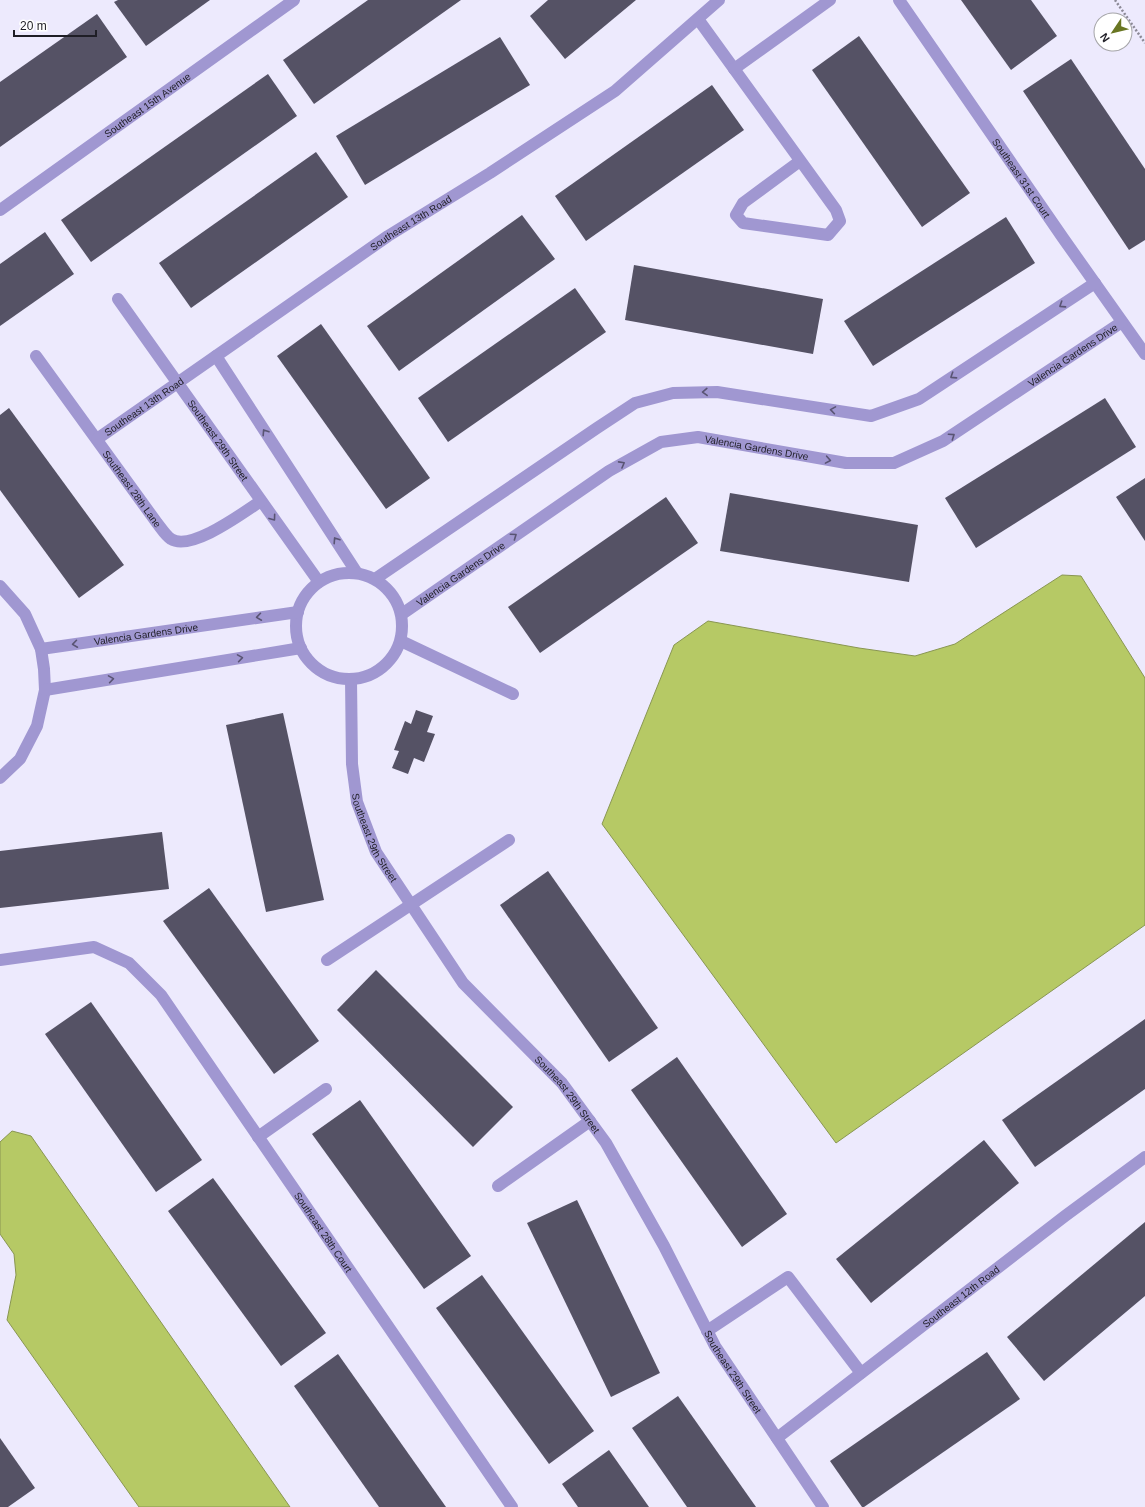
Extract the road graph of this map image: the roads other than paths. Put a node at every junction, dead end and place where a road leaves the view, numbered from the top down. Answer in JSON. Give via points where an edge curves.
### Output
{"nodes":[{"id":1,"x":294,"y":0,"type":"edge"},
{"id":2,"x":719,"y":0,"type":"edge"},
{"id":3,"x":830,"y":0,"type":"edge"},
{"id":4,"x":899,"y":0,"type":"edge"},
{"id":5,"x":698,"y":19,"type":"junction"},
{"id":6,"x":734,"y":69,"type":"junction"},
{"id":7,"x":800,"y":161,"type":"junction"},
{"id":8,"x":0,"y":210,"type":"edge"},
{"id":9,"x":1094,"y":283,"type":"junction"},
{"id":10,"x":118,"y":299,"type":"dead end"},
{"id":11,"x":1122,"y":322,"type":"junction"},
{"id":12,"x":1145,"y":354,"type":"edge"},
{"id":13,"x":36,"y":356,"type":"dead end"},
{"id":14,"x":216,"y":356,"type":"junction"},
{"id":15,"x":178,"y":383,"type":"junction"},
{"id":16,"x":96,"y":439,"type":"junction"},
{"id":17,"x":261,"y":501,"type":"junction"},
{"id":18,"x":357,"y":573,"type":"junction"},
{"id":19,"x":375,"y":579,"type":"junction"},
{"id":20,"x":319,"y":582,"type":"junction"},
{"id":21,"x":0,"y":586,"type":"edge"},
{"id":22,"x":298,"y":612,"type":"junction"},
{"id":23,"x":402,"y":614,"type":"junction"},
{"id":24,"x":401,"y":641,"type":"junction"},
{"id":25,"x":301,"y":648,"type":"junction"},
{"id":26,"x":41,"y":649,"type":"junction"},
{"id":27,"x":351,"y":679,"type":"junction"},
{"id":28,"x":45,"y":690,"type":"junction"},
{"id":29,"x":513,"y":694,"type":"dead end"},
{"id":30,"x":0,"y":778,"type":"edge"},
{"id":31,"x":509,"y":840,"type":"dead end"},
{"id":32,"x":412,"y":905,"type":"junction"},
{"id":33,"x":0,"y":960,"type":"edge"},
{"id":34,"x":327,"y":960,"type":"dead end"},
{"id":35,"x":326,"y":1089,"type":"dead end"},
{"id":36,"x":590,"y":1121,"type":"junction"},
{"id":37,"x":258,"y":1137,"type":"junction"},
{"id":38,"x":1145,"y":1156,"type":"edge"},
{"id":39,"x":498,"y":1186,"type":"dead end"},
{"id":40,"x":707,"y":1331,"type":"junction"},
{"id":41,"x":861,"y":1373,"type":"junction"},
{"id":42,"x":777,"y":1438,"type":"junction"},
{"id":43,"x":512,"y":1507,"type":"edge"},
{"id":44,"x":823,"y":1507,"type":"edge"}],
"edges":[{"from":1,"to":8,"type":"street","name":"Southeast 15th Avenue"},
{"from":2,"to":5,"type":"street","name":"Southeast 13th Road"},
{"from":3,"to":6,"type":"street"},
{"from":4,"to":9,"type":"street","name":"Southeast 31st Court"},
{"from":5,"to":6,"type":"street"},
{"from":5,"to":14,"type":"street","name":"Southeast 13th Road","via":[[615,91],[388,236]]},
{"from":6,"to":7,"type":"street"},
{"from":7,"to":7,"type":"street","via":[[836,210],[840,221],[828,235],[743,223],[736,215],[743,203]]},
{"from":9,"to":11,"type":"street","name":"Southeast 31st Court"},
{"from":9,"to":19,"type":"street","one_way":true,"via":[[919,399],[870,416],[717,392],[673,393],[635,403]]},
{"from":10,"to":15,"type":"street","name":"Southeast 29th Street"},
{"from":11,"to":12,"type":"street","name":"Southeast 31st Court"},
{"from":23,"to":11,"type":"street","name":"Valencia Gardens Drive","one_way":true,"via":[[609,471],[661,442],[698,438],[846,463],[894,463],[943,441]]},
{"from":13,"to":16,"type":"street","name":"Southeast 28th Lane"},
{"from":14,"to":15,"type":"street","name":"Southeast 13th Road"},
{"from":18,"to":14,"type":"street","one_way":true},
{"from":15,"to":16,"type":"street","name":"Southeast 13th Road"},
{"from":15,"to":17,"type":"street","name":"Southeast 29th Street"},
{"from":16,"to":17,"type":"street","name":"Southeast 28th Lane","via":[[171,540],[185,542],[210,534]]},
{"from":17,"to":20,"type":"street","name":"Southeast 29th Street","one_way":true},
{"from":18,"to":19,"type":"street"},
{"from":18,"to":20,"type":"street","via":[[344,572]]},
{"from":19,"to":23,"type":"street","via":[[387,588]]},
{"from":20,"to":22,"type":"street","via":[[306,595]]},
{"from":21,"to":26,"type":"street","via":[[25,614]]},
{"from":22,"to":25,"type":"street","via":[[296,630]]},
{"from":22,"to":26,"type":"street","name":"Valencia Gardens Drive","one_way":true},
{"from":23,"to":24,"type":"street"},
{"from":24,"to":27,"type":"street","via":[[393,656],[382,668],[367,676]]},
{"from":24,"to":29,"type":"street"},
{"from":25,"to":27,"type":"street","via":[[309,661],[321,671],[335,677]]},
{"from":28,"to":25,"type":"street","one_way":true},
{"from":26,"to":28,"type":"street"},
{"from":27,"to":32,"type":"street","name":"Southeast 29th Street","via":[[352,764],[357,802],[376,852]]},
{"from":28,"to":30,"type":"street","via":[[38,726],[20,759]]},
{"from":31,"to":32,"type":"street"},
{"from":32,"to":34,"type":"street"},
{"from":32,"to":36,"type":"street","name":"Southeast 29th Street","via":[[463,983],[562,1083]]},
{"from":33,"to":37,"type":"street","name":"Southeast 28th Court","via":[[94,947],[129,963],[161,995]]},
{"from":35,"to":37,"type":"street"},
{"from":36,"to":39,"type":"street"},
{"from":36,"to":40,"type":"street","name":"Southeast 29th Street","via":[[606,1143],[660,1239]]},
{"from":37,"to":43,"type":"street","name":"Southeast 28th Court"},
{"from":38,"to":41,"type":"street","name":"Southeast 12th Road"},
{"from":40,"to":41,"type":"street","via":[[788,1277]]},
{"from":40,"to":42,"type":"street","name":"Southeast 29th Street"},
{"from":41,"to":42,"type":"street","name":"Southeast 12th Road"},
{"from":42,"to":44,"type":"street","name":"Southeast 29th Street"}]}
